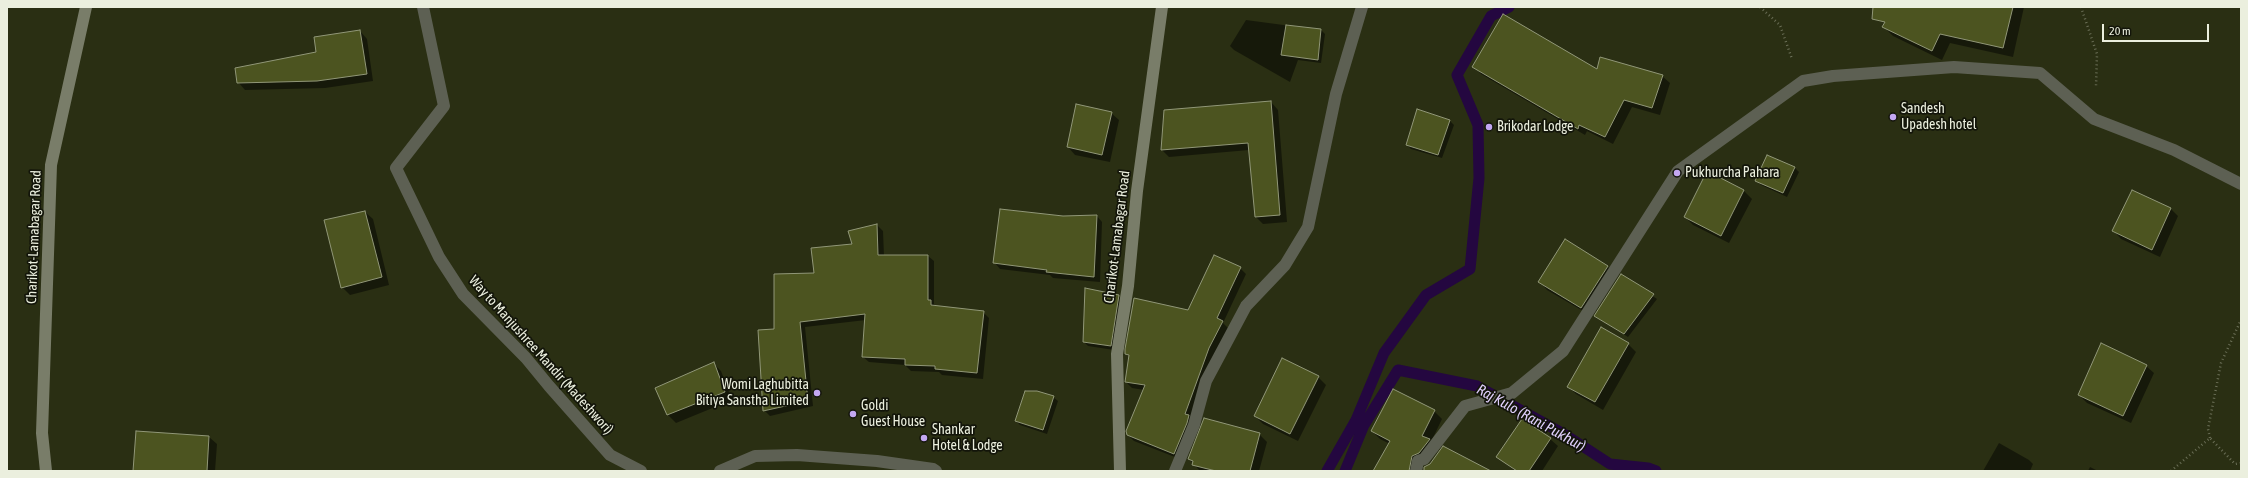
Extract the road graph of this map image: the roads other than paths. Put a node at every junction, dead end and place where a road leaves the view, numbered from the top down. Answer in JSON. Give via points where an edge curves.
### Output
{"nodes":[{"id":1,"x":86,"y":7,"type":"edge"},
{"id":2,"x":423,"y":7,"type":"edge"},
{"id":3,"x":1162,"y":7,"type":"edge"},
{"id":4,"x":1362,"y":7,"type":"edge"},
{"id":5,"x":2241,"y":184,"type":"edge"},
{"id":6,"x":46,"y":471,"type":"edge"},
{"id":7,"x":641,"y":471,"type":"edge"},
{"id":8,"x":720,"y":471,"type":"edge"},
{"id":9,"x":936,"y":471,"type":"edge"},
{"id":10,"x":1120,"y":471,"type":"edge"},
{"id":11,"x":1175,"y":471,"type":"edge"},
{"id":12,"x":1416,"y":471,"type":"edge"}],
"edges":[{"from":1,"to":6,"type":"main road","name":"Charikot-Lamabagar Road","via":[[51,165],[42,433]]},
{"from":2,"to":7,"type":"street","name":"Way to Manjushree Mandir (Madeshwori)","via":[[444,106],[396,168],[439,257],[463,294],[526,358],[610,455]]},
{"from":3,"to":10,"type":"main road","name":"Charikot-Lamabagar Road","via":[[1137,191],[1128,286],[1117,354]]},
{"from":4,"to":11,"type":"street","via":[[1336,94],[1308,227],[1285,265],[1246,306],[1206,381],[1194,425]]},
{"from":5,"to":12,"type":"street","via":[[2174,150],[2094,119],[2040,73],[1954,67],[1833,76],[1803,82],[1678,171],[1563,351],[1512,393],[1465,406],[1424,459],[1418,461]]},
{"from":8,"to":9,"type":"street","via":[[755,456],[797,455],[877,461]]}]}
